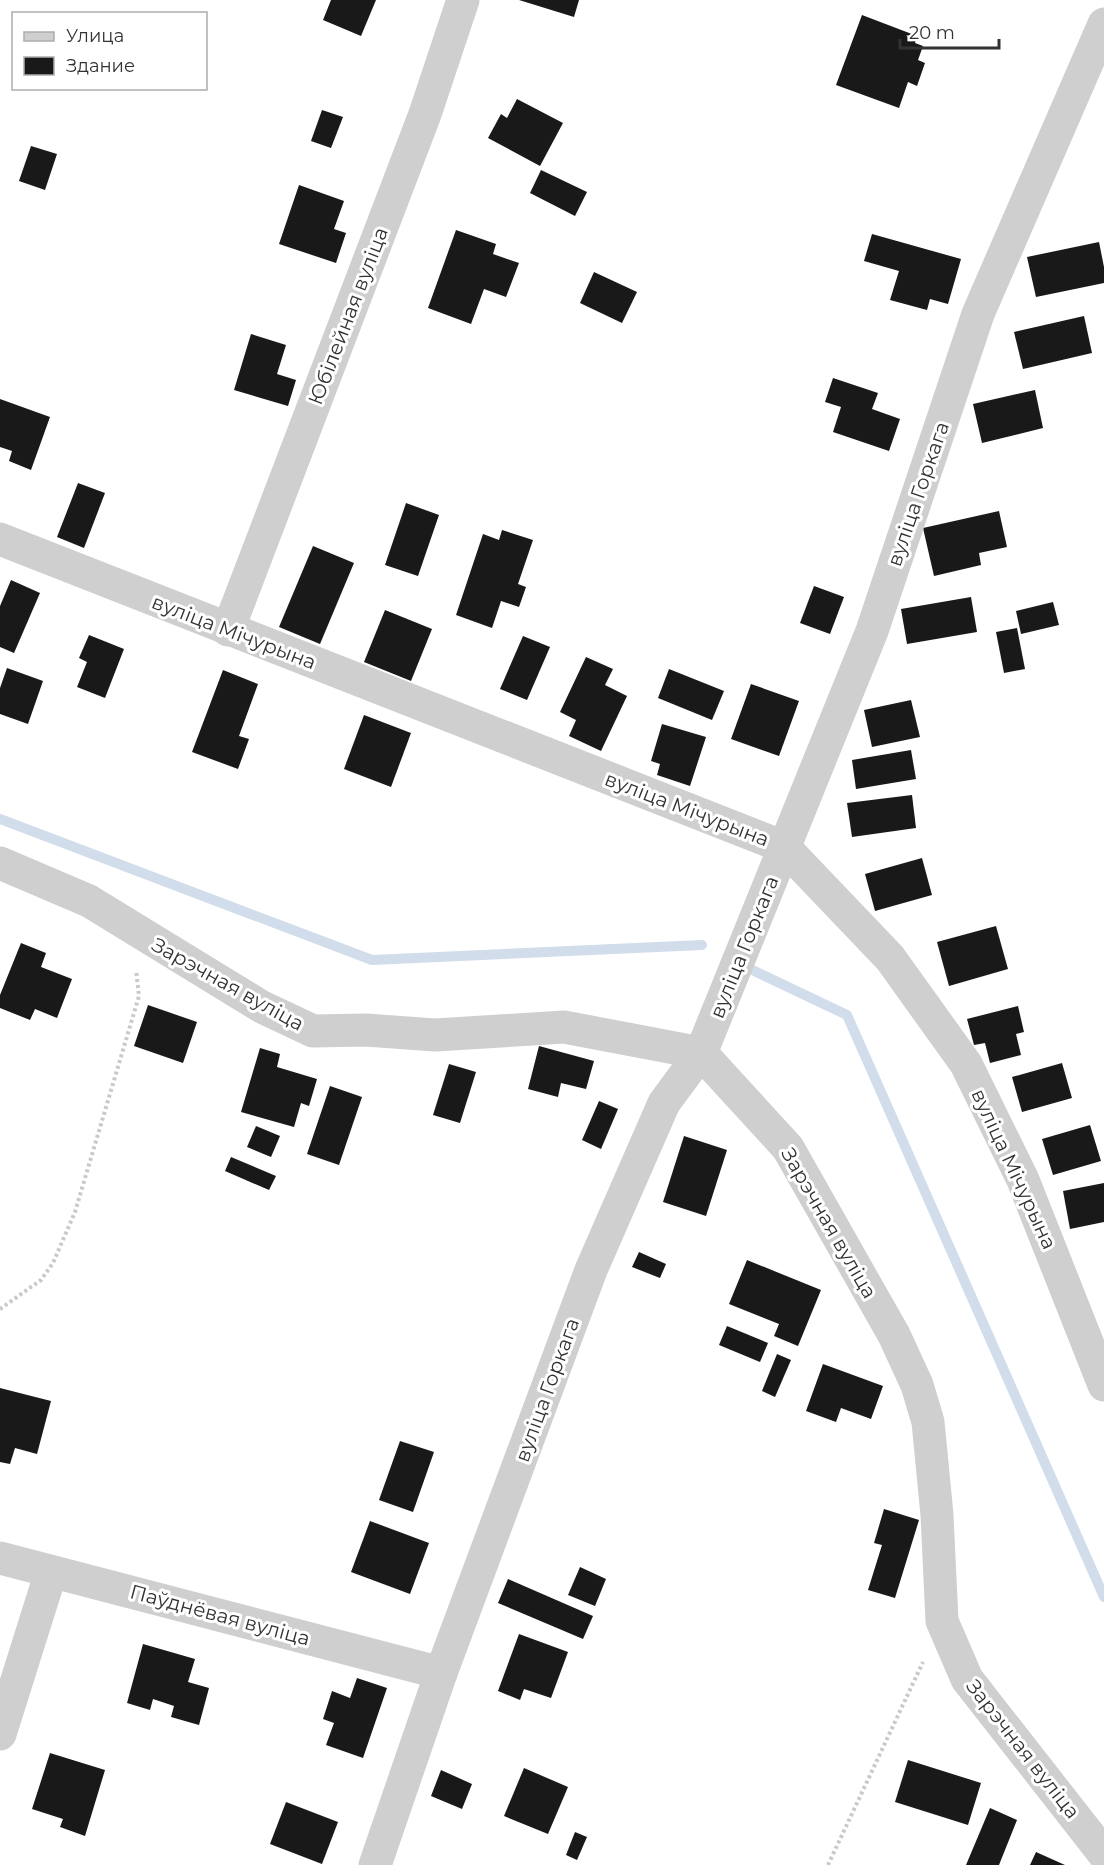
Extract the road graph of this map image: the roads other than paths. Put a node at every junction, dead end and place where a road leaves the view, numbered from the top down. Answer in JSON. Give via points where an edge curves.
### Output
{"nodes":[{"id":1,"x":463,"y":0,"type":"edge"},
{"id":2,"x":1104,"y":24,"type":"edge"},
{"id":3,"x":0,"y":539,"type":"edge"},
{"id":4,"x":228,"y":630,"type":"junction"},
{"id":5,"x":784,"y":847,"type":"junction"},
{"id":6,"x":0,"y":863,"type":"edge"},
{"id":7,"x":701,"y":1053,"type":"junction"},
{"id":8,"x":1104,"y":1385,"type":"edge"},
{"id":9,"x":0,"y":1558,"type":"edge"},
{"id":10,"x":51,"y":1572,"type":"junction"},
{"id":11,"x":441,"y":1673,"type":"junction"},
{"id":12,"x":0,"y":1734,"type":"edge"},
{"id":13,"x":1104,"y":1854,"type":"edge"},
{"id":14,"x":375,"y":1865,"type":"edge"}],
"edges":[{"from":1,"to":4,"type":"street","name":"Юбілейная вуліца","via":[[425,114]]},
{"from":2,"to":5,"type":"street","name":"вуліца Горкага","via":[[978,314],[872,631]]},
{"from":3,"to":4,"type":"street","name":"вуліца Мічурына"},
{"from":4,"to":5,"type":"street","name":"вуліца Мічурына"},
{"from":5,"to":7,"type":"street","name":"вуліца Горкага"},
{"from":5,"to":8,"type":"street","name":"вуліца Мічурына","via":[[890,958],[966,1065],[1023,1180]]},
{"from":6,"to":7,"type":"street","name":"Зарэчная вуліца","via":[[89,902],[262,1007],[313,1031],[435,1035],[564,1027]]},
{"from":7,"to":11,"type":"street","name":"вуліца Горкага","via":[[663,1103],[591,1270]]},
{"from":7,"to":13,"type":"street","name":"Зарэчная вуліца","via":[[788,1148],[894,1335],[917,1385],[928,1422],[942,1621],[967,1679]]},
{"from":9,"to":10,"type":"street","name":"Паўднёвая вуліца"},
{"from":10,"to":11,"type":"street","name":"Паўднёвая вуліца"},
{"from":10,"to":12,"type":"street"},
{"from":11,"to":14,"type":"street","name":"вуліца Горкага"}]}
